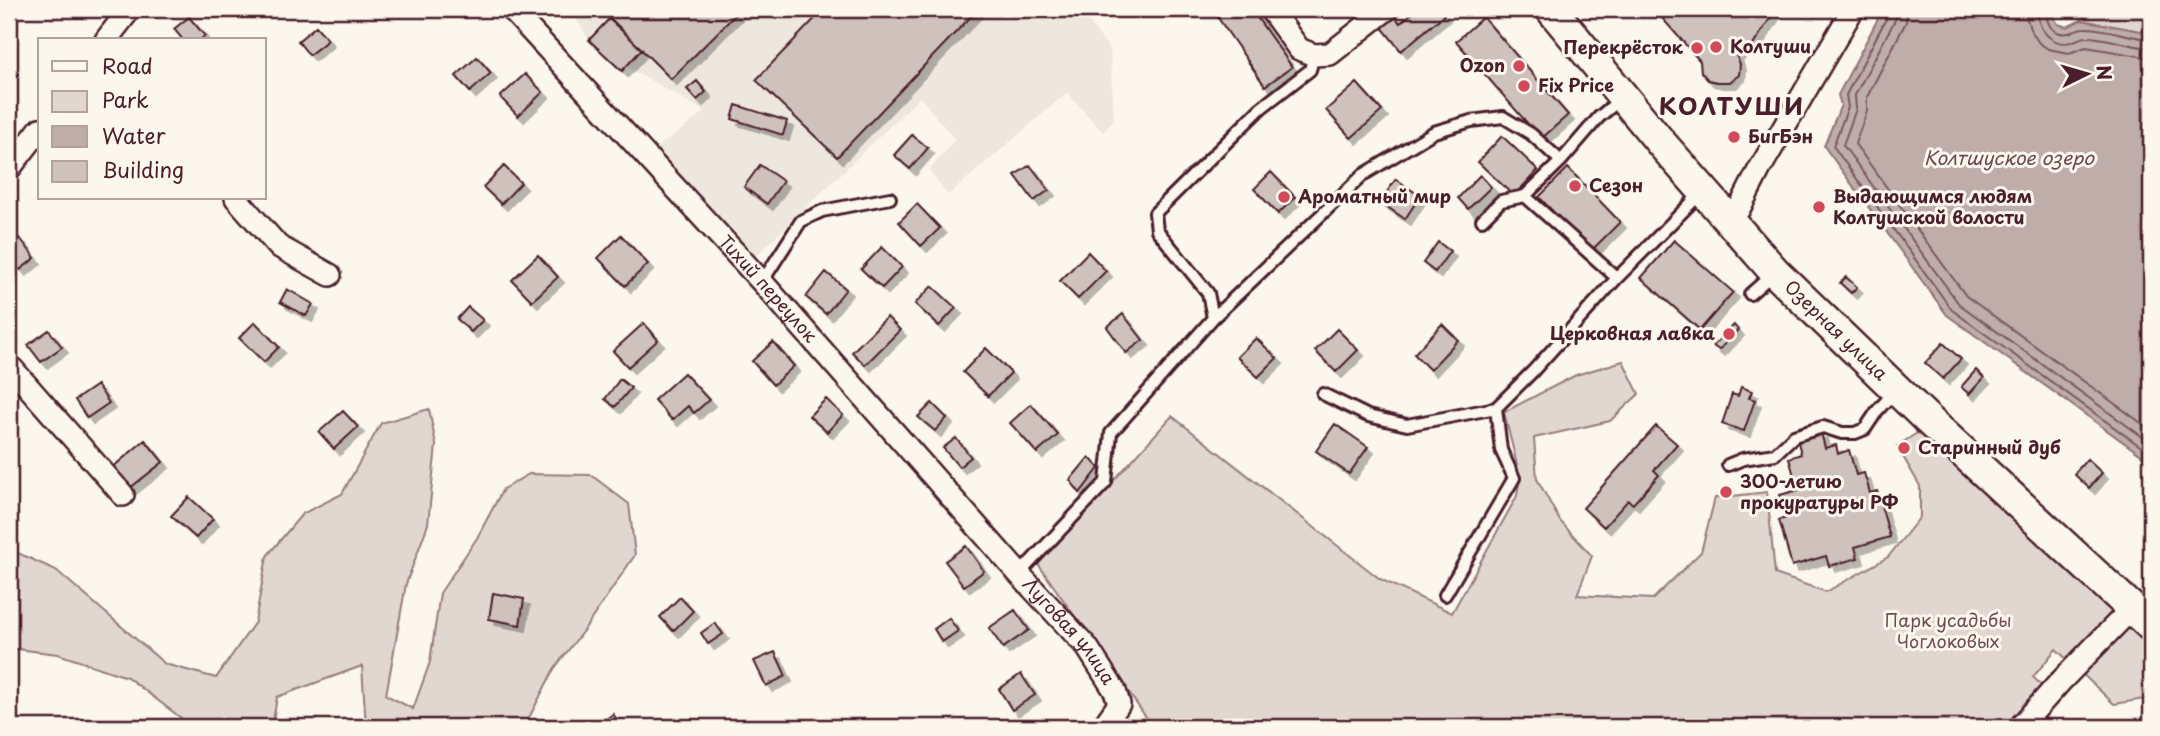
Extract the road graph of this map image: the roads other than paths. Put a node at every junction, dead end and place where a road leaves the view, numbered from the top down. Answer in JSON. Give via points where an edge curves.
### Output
{"nodes":[{"id":1,"x":130,"y":9,"type":"edge"},
{"id":2,"x":511,"y":9,"type":"edge"},
{"id":3,"x":1270,"y":9,"type":"edge"},
{"id":4,"x":1387,"y":9,"type":"edge"},
{"id":5,"x":1551,"y":9,"type":"edge"},
{"id":6,"x":1853,"y":9,"type":"edge"},
{"id":7,"x":108,"y":38,"type":"edge"},
{"id":8,"x":1314,"y":55,"type":"junction"},
{"id":9,"x":1624,"y":96,"type":"junction"},
{"id":10,"x":38,"y":130,"type":"edge"},
{"id":11,"x":17,"y":150,"type":"edge"},
{"id":12,"x":1561,"y":161,"type":"junction"},
{"id":13,"x":9,"y":169,"type":"edge"},
{"id":14,"x":1703,"y":191,"type":"junction"},
{"id":15,"x":1525,"y":196,"type":"junction"},
{"id":16,"x":890,"y":198,"type":"dead end"},
{"id":17,"x":238,"y":200,"type":"edge"},
{"id":18,"x":1482,"y":220,"type":"dead end"},
{"id":19,"x":1728,"y":220,"type":"junction"},
{"id":20,"x":1775,"y":272,"type":"junction"},
{"id":21,"x":330,"y":275,"type":"dead end"},
{"id":22,"x":1617,"y":278,"type":"junction"},
{"id":23,"x":762,"y":282,"type":"junction"},
{"id":24,"x":1750,"y":294,"type":"dead end"},
{"id":25,"x":1213,"y":318,"type":"junction"},
{"id":26,"x":9,"y":365,"type":"edge"},
{"id":27,"x":1896,"y":389,"type":"junction"},
{"id":28,"x":1323,"y":394,"type":"dead end"},
{"id":29,"x":1496,"y":408,"type":"junction"},
{"id":30,"x":1728,"y":466,"type":"dead end"},
{"id":31,"x":123,"y":495,"type":"dead end"},
{"id":32,"x":1019,"y":574,"type":"junction"},
{"id":33,"x":1445,"y":594,"type":"dead end"},
{"id":34,"x":2142,"y":617,"type":"edge"},
{"id":35,"x":1103,"y":727,"type":"edge"},
{"id":36,"x":2020,"y":727,"type":"edge"}],
"edges":[{"from":1,"to":7,"type":"street"},
{"from":2,"to":23,"type":"street","name":"Тихий переулок"},
{"from":3,"to":8,"type":"street","via":[[1299,49]]},
{"from":4,"to":8,"type":"street","via":[[1330,54]]},
{"from":5,"to":9,"type":"main road","name":"Озерная улица"},
{"from":6,"to":19,"type":"street","via":[[1739,209]]},
{"from":8,"to":25,"type":"lane","via":[[1310,70],[1261,108],[1155,213],[1157,230],[1208,293]]},
{"from":9,"to":12,"type":"lane"},
{"from":9,"to":14,"type":"main road","name":"Озерная улица"},
{"from":10,"to":11,"type":"street"},
{"from":11,"to":13,"type":"street"},
{"from":12,"to":15,"type":"lane"},
{"from":12,"to":25,"type":"lane","via":[[1503,117],[1434,132],[1363,175]]},
{"from":14,"to":19,"type":"main road","name":"Озерная улица"},
{"from":14,"to":22,"type":"lane"},
{"from":15,"to":18,"type":"lane","via":[[1502,201]]},
{"from":15,"to":22,"type":"lane"},
{"from":16,"to":23,"type":"lane","via":[[822,211],[801,221]]},
{"from":17,"to":21,"type":"street","via":[[278,246]]},
{"from":19,"to":20,"type":"main road","name":"Озерная улица"},
{"from":20,"to":24,"type":"lane"},
{"from":20,"to":27,"type":"main road","name":"Озерная улица"},
{"from":22,"to":29,"type":"lane"},
{"from":23,"to":32,"type":"street","name":"Тихий переулок"},
{"from":25,"to":32,"type":"lane","via":[[1111,433],[1106,482]]},
{"from":26,"to":31,"type":"street"},
{"from":27,"to":30,"type":"lane","via":[[1864,429],[1842,433],[1823,428],[1794,436],[1775,454]]},
{"from":27,"to":34,"type":"main road","name":"Озерная улица"},
{"from":28,"to":29,"type":"lane","via":[[1368,416],[1407,425]]},
{"from":29,"to":33,"type":"lane","via":[[1501,450],[1514,478]]},
{"from":32,"to":35,"type":"street","name":"Луговая улица","via":[[1087,647],[1115,691],[1119,704]]},
{"from":34,"to":36,"type":"street"}]}
